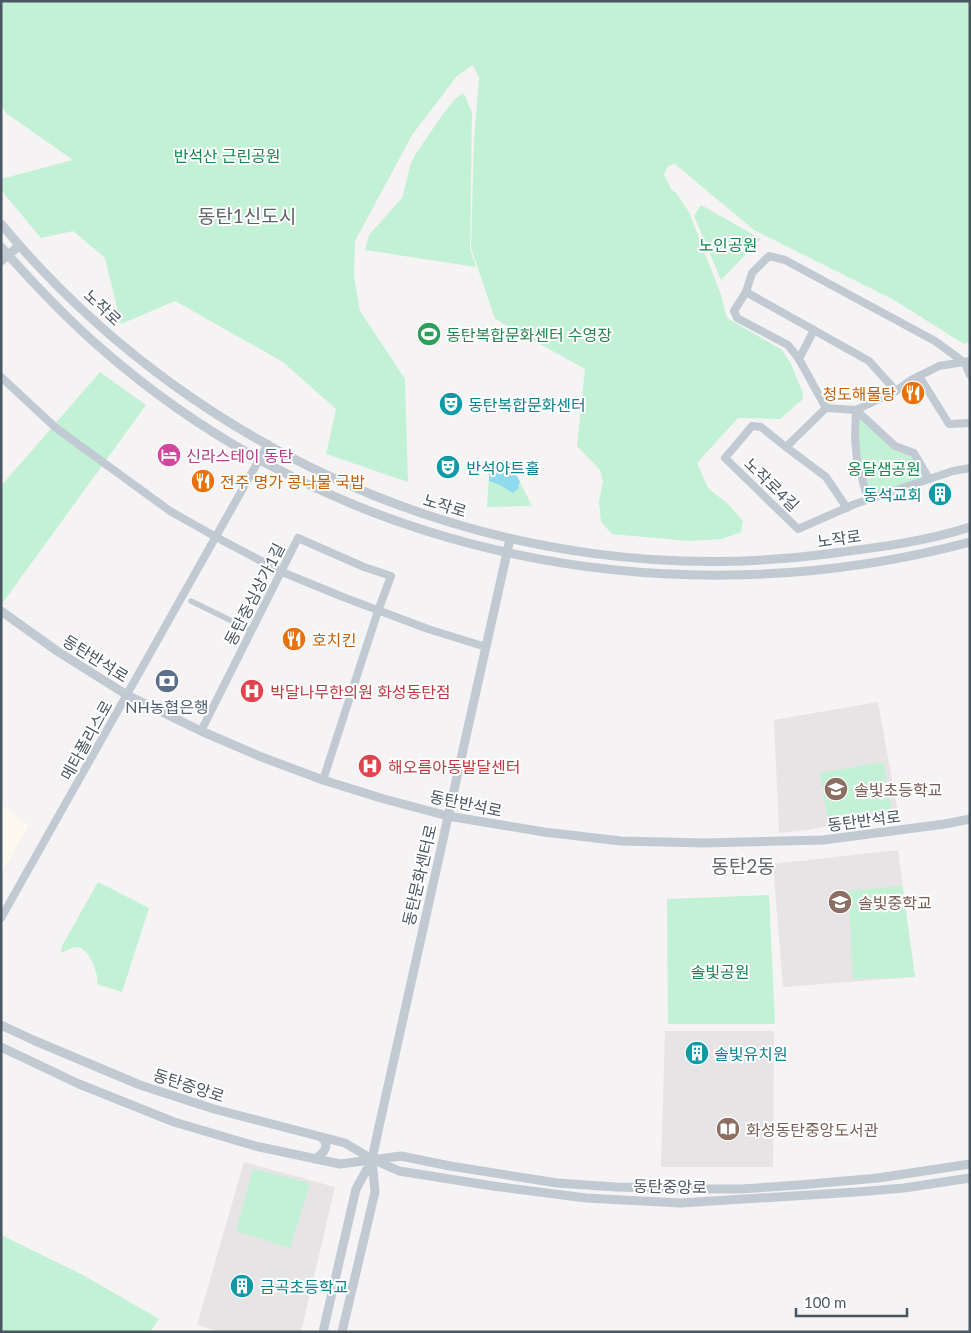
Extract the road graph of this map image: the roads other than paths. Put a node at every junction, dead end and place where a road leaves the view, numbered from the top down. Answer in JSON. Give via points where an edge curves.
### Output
{"nodes":[{"id":1,"x":1,"y":224,"type":"edge"},
{"id":2,"x":20,"y":246,"type":"junction"},
{"id":3,"x":1,"y":247,"type":"edge"},
{"id":4,"x":5,"y":258,"type":"edge"},
{"id":5,"x":62,"y":290,"type":"junction"},
{"id":6,"x":746,"y":292,"type":"junction"},
{"id":7,"x":51,"y":301,"type":"junction"},
{"id":8,"x":814,"y":330,"type":"junction"},
{"id":9,"x":799,"y":359,"type":"junction"},
{"id":10,"x":967,"y":362,"type":"edge"},
{"id":11,"x":970,"y":375,"type":"edge"},
{"id":12,"x":919,"y":376,"type":"junction"},
{"id":13,"x":1,"y":377,"type":"edge"},
{"id":14,"x":896,"y":392,"type":"junction"},
{"id":15,"x":826,"y":408,"type":"junction"},
{"id":16,"x":856,"y":410,"type":"junction"},
{"id":17,"x":970,"y":423,"type":"edge"},
{"id":18,"x":268,"y":444,"type":"junction"},
{"id":19,"x":786,"y":446,"type":"junction"},
{"id":20,"x":260,"y":459,"type":"junction"},
{"id":21,"x":307,"y":467,"type":"junction"},
{"id":22,"x":970,"y":468,"type":"edge"},
{"id":23,"x":300,"y":480,"type":"junction"},
{"id":24,"x":929,"y":480,"type":"junction"},
{"id":25,"x":868,"y":500,"type":"junction"},
{"id":26,"x":847,"y":508,"type":"junction"},
{"id":27,"x":462,"y":526,"type":"junction"},
{"id":28,"x":970,"y":527,"type":"edge"},
{"id":29,"x":960,"y":530,"type":"junction"},
{"id":30,"x":216,"y":537,"type":"junction"},
{"id":31,"x":510,"y":539,"type":"junction"},
{"id":32,"x":458,"y":541,"type":"junction"},
{"id":33,"x":967,"y":545,"type":"edge"},
{"id":34,"x":559,"y":548,"type":"junction"},
{"id":35,"x":507,"y":553,"type":"junction"},
{"id":36,"x":556,"y":563,"type":"junction"},
{"id":37,"x":282,"y":572,"type":"junction"},
{"id":38,"x":190,"y":601,"type":"dead end"},
{"id":39,"x":1,"y":611,"type":"edge"},
{"id":40,"x":378,"y":611,"type":"junction"},
{"id":41,"x":246,"y":628,"type":"dead end"},
{"id":42,"x":486,"y":647,"type":"junction"},
{"id":43,"x":127,"y":695,"type":"junction"},
{"id":44,"x":201,"y":731,"type":"junction"},
{"id":45,"x":322,"y":780,"type":"junction"},
{"id":46,"x":448,"y":816,"type":"junction"},
{"id":47,"x":970,"y":819,"type":"edge"},
{"id":48,"x":1,"y":918,"type":"edge"},
{"id":49,"x":1,"y":1025,"type":"edge"},
{"id":50,"x":1,"y":1047,"type":"edge"},
{"id":51,"x":321,"y":1137,"type":"junction"},
{"id":52,"x":315,"y":1158,"type":"junction"},
{"id":53,"x":372,"y":1160,"type":"junction"},
{"id":54,"x":970,"y":1164,"type":"edge"},
{"id":55,"x":970,"y":1178,"type":"edge"},
{"id":56,"x":323,"y":1332,"type":"edge"},
{"id":57,"x":342,"y":1332,"type":"edge"}],
"edges":[{"from":1,"to":2,"type":"street","name":"노작로"},
{"from":2,"to":4,"type":"street"},
{"from":2,"to":5,"type":"street","name":"노작로"},
{"from":3,"to":4,"type":"street","name":"노작로"},
{"from":4,"to":7,"type":"street","name":"노작로"},
{"from":5,"to":7,"type":"street","via":[[53,293]]},
{"from":5,"to":18,"type":"street","name":"노작로","via":[[120,344],[164,378]]},
{"from":6,"to":8,"type":"street"},
{"from":6,"to":9,"type":"street","via":[[734,311],[737,318],[788,345]]},
{"from":6,"to":10,"type":"street","via":[[752,273],[769,256],[785,260],[935,341]]},
{"from":7,"to":20,"type":"street","name":"노작로","via":[[110,356],[154,391],[205,427]]},
{"from":8,"to":9,"type":"street"},
{"from":8,"to":14,"type":"street","via":[[869,361]]},
{"from":9,"to":15,"type":"street"},
{"from":10,"to":11,"type":"street"},
{"from":10,"to":12,"type":"street","via":[[939,366]]},
{"from":12,"to":14,"type":"street"},
{"from":12,"to":17,"type":"street","via":[[949,424]]},
{"from":13,"to":30,"type":"street","via":[[56,428],[170,511]]},
{"from":14,"to":16,"type":"street"},
{"from":15,"to":16,"type":"street"},
{"from":15,"to":19,"type":"street"},
{"from":16,"to":24,"type":"street","via":[[895,446],[914,453]]},
{"from":16,"to":25,"type":"street","via":[[857,460]]},
{"from":18,"to":20,"type":"street","name":"메타폴리스로"},
{"from":18,"to":21,"type":"street","name":"노작로"},
{"from":19,"to":26,"type":"street","name":"노작로4길","via":[[826,478]]},
{"from":19,"to":26,"type":"street","name":"노작로4길","via":[[760,427],[752,426],[725,458],[798,529]]},
{"from":20,"to":23,"type":"street","name":"노작로"},
{"from":20,"to":30,"type":"street","name":"메타폴리스로"},
{"from":21,"to":23,"type":"street","via":[[300,471]]},
{"from":21,"to":27,"type":"street","name":"노작로","via":[[393,504]]},
{"from":22,"to":24,"type":"street","name":"노작로4길"},
{"from":23,"to":32,"type":"street","name":"노작로","via":[[379,515]]},
{"from":24,"to":25,"type":"street","name":"노작로4길"},
{"from":25,"to":26,"type":"street","name":"노작로4길"},
{"from":27,"to":31,"type":"street","name":"노작로"},
{"from":27,"to":32,"type":"street","via":[[464,534]]},
{"from":28,"to":29,"type":"street","name":"노작로"},
{"from":29,"to":33,"type":"street","via":[[966,536]]},
{"from":29,"to":34,"type":"street","name":"노작로","via":[[851,551],[753,561],[664,560]]},
{"from":30,"to":37,"type":"street"},
{"from":30,"to":43,"type":"street","name":"메타폴리스로"},
{"from":31,"to":34,"type":"street","name":"노작로"},
{"from":31,"to":35,"type":"street","name":"동탄문화센터로"},
{"from":32,"to":35,"type":"street","name":"노작로"},
{"from":33,"to":36,"type":"street","name":"노작로","via":[[847,567],[761,575],[640,573]]},
{"from":34,"to":36,"type":"street","via":[[552,555]]},
{"from":35,"to":36,"type":"street","name":"노작로"},
{"from":35,"to":42,"type":"street","name":"동탄문화센터로"},
{"from":37,"to":40,"type":"street"},
{"from":37,"to":40,"type":"street","name":"동탄중심상가1길","via":[[298,538],[391,576]]},
{"from":37,"to":44,"type":"street","name":"동탄중심상가1길"},
{"from":38,"to":41,"type":"street"},
{"from":39,"to":43,"type":"street","name":"동탄반석로","via":[[57,652]]},
{"from":40,"to":42,"type":"street"},
{"from":40,"to":45,"type":"street","name":"동탄중심상가1길"},
{"from":42,"to":46,"type":"street","name":"동탄문화센터로"},
{"from":43,"to":44,"type":"street","name":"동탄반석로"},
{"from":43,"to":48,"type":"street","name":"메타폴리스로"},
{"from":44,"to":45,"type":"street","name":"동탄반석로"},
{"from":45,"to":46,"type":"street","name":"동탄반석로"},
{"from":46,"to":47,"type":"street","name":"동탄반석로","via":[[621,841],[703,843],[823,840]]},
{"from":46,"to":53,"type":"street","name":"동탄문화센터로"},
{"from":49,"to":51,"type":"street","name":"동탄중앙로","via":[[170,1096]]},
{"from":50,"to":52,"type":"street","name":"동탄중앙로","via":[[79,1084],[174,1122],[255,1146]]},
{"from":51,"to":52,"type":"street","via":[[325,1140],[325,1150]]},
{"from":51,"to":53,"type":"street","name":"동탄중앙로","via":[[345,1143]]},
{"from":52,"to":53,"type":"street","name":"동탄중앙로","via":[[340,1164]]},
{"from":53,"to":54,"type":"street","name":"동탄중앙로","via":[[401,1156],[557,1183],[678,1189],[799,1185],[878,1178]]},
{"from":53,"to":55,"type":"street","name":"동탄중앙로","via":[[399,1171],[524,1191],[680,1203],[904,1188]]},
{"from":53,"to":56,"type":"street","name":"동탄문화센터로","via":[[356,1189]]},
{"from":53,"to":57,"type":"street","name":"동탄문화센터로","via":[[374,1192]]}]}
